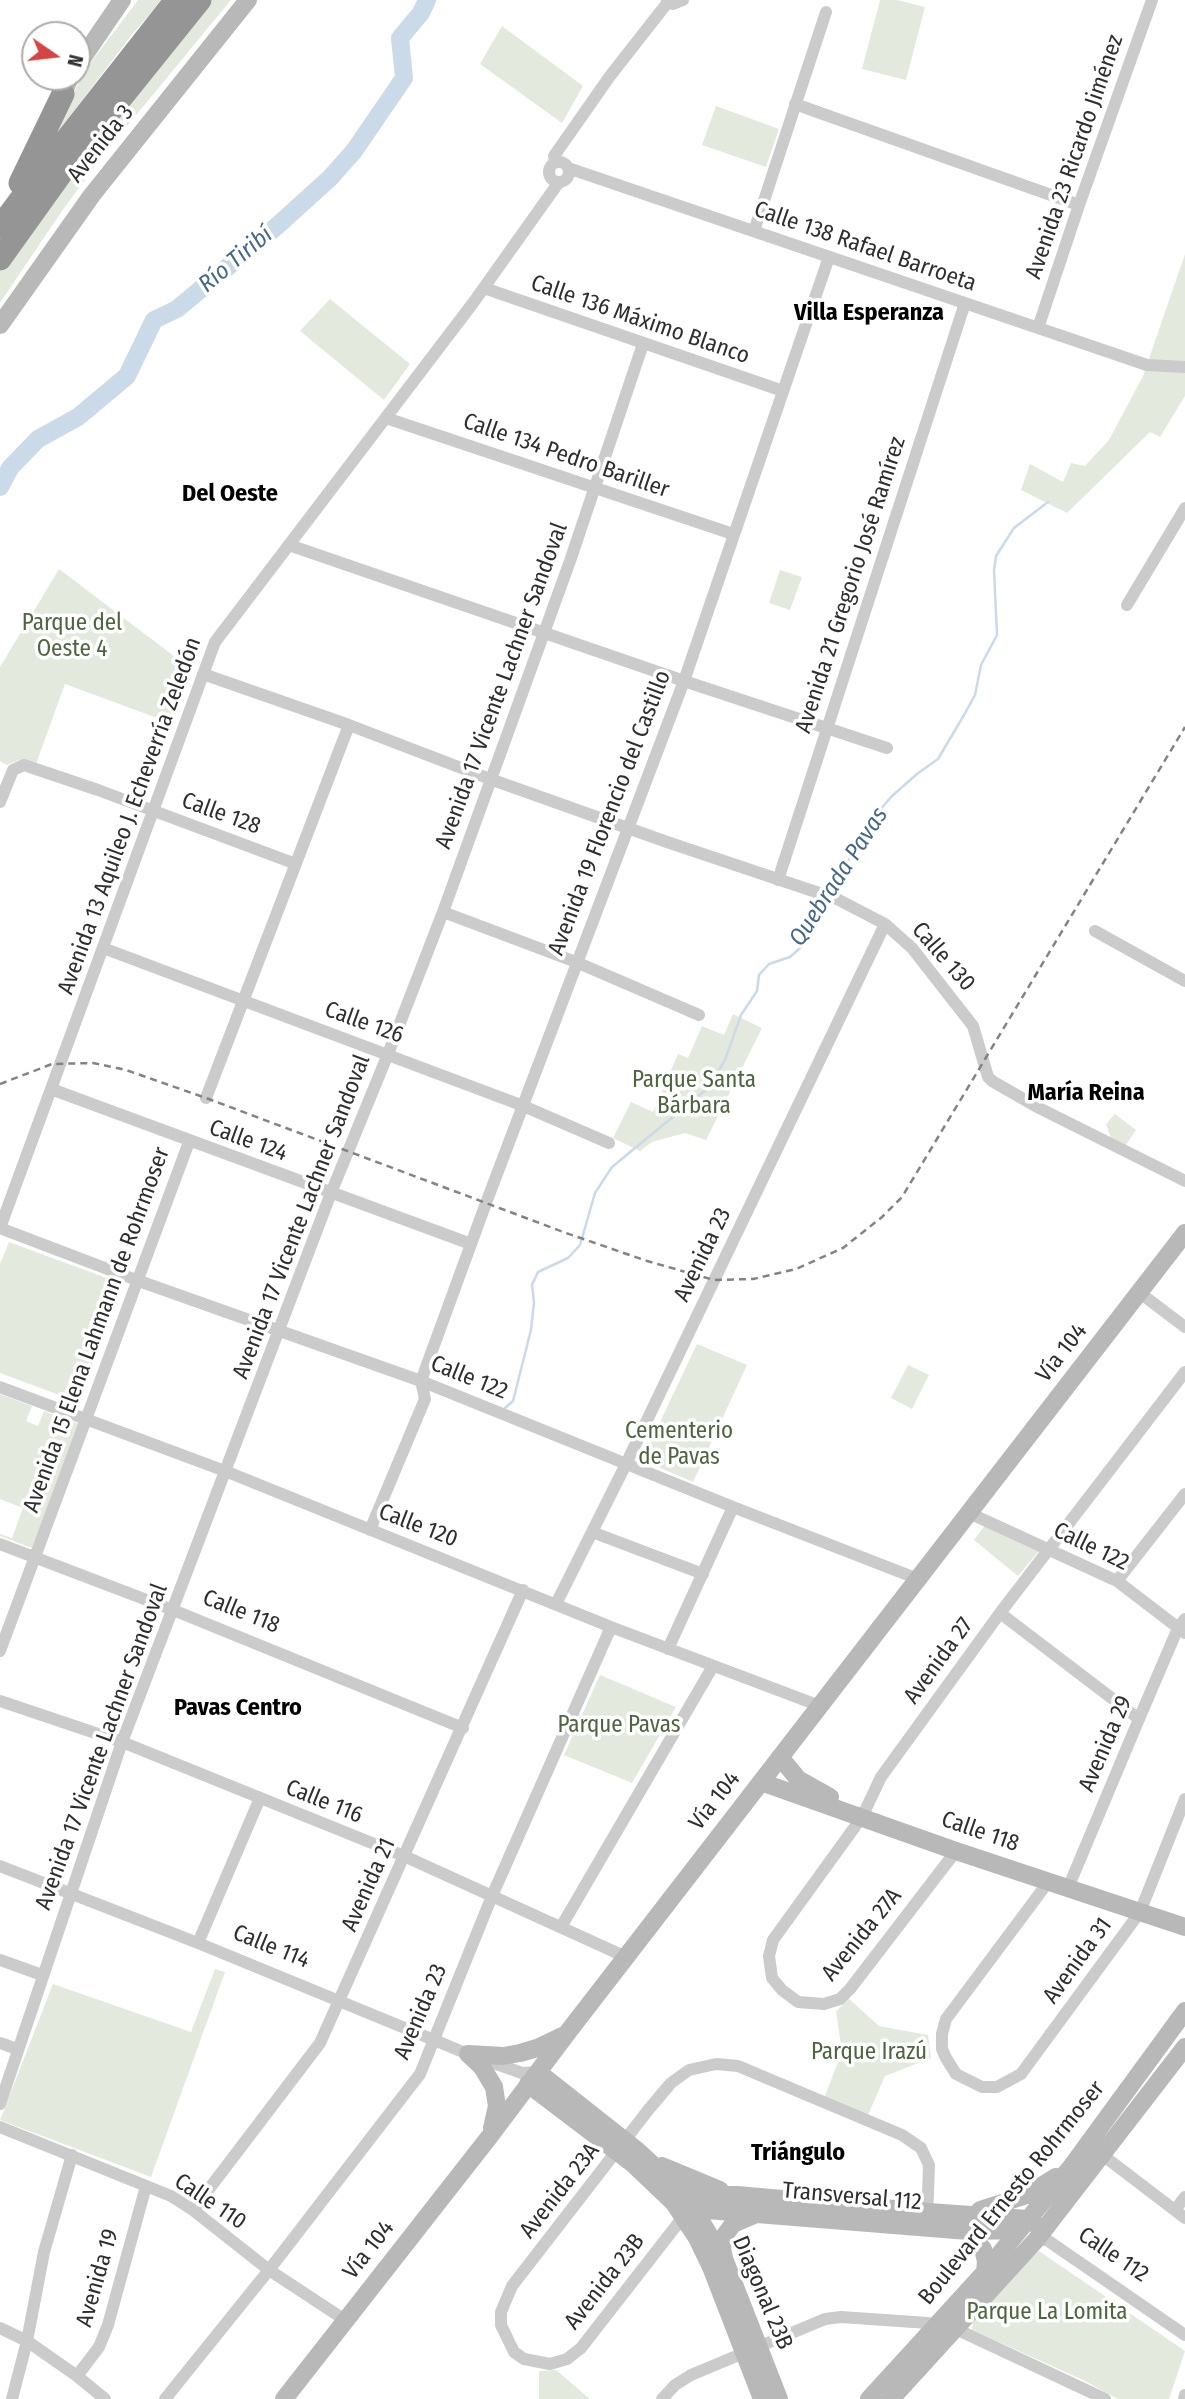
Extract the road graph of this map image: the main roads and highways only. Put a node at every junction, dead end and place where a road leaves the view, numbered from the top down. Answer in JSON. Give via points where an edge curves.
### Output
{"nodes":[{"id":1,"x":176,"y":0,"type":"edge"},
{"id":2,"x":200,"y":0,"type":"edge"},
{"id":3,"x":64,"y":91,"type":"edge"},
{"id":4,"x":0,"y":226,"type":"edge"},
{"id":5,"x":0,"y":259,"type":"edge"}],
"edges":[{"from":1,"to":4,"type":"highway"},
{"from":2,"to":5,"type":"highway","via":[[68,164]]},
{"from":3,"to":4,"type":"highway"}]}
